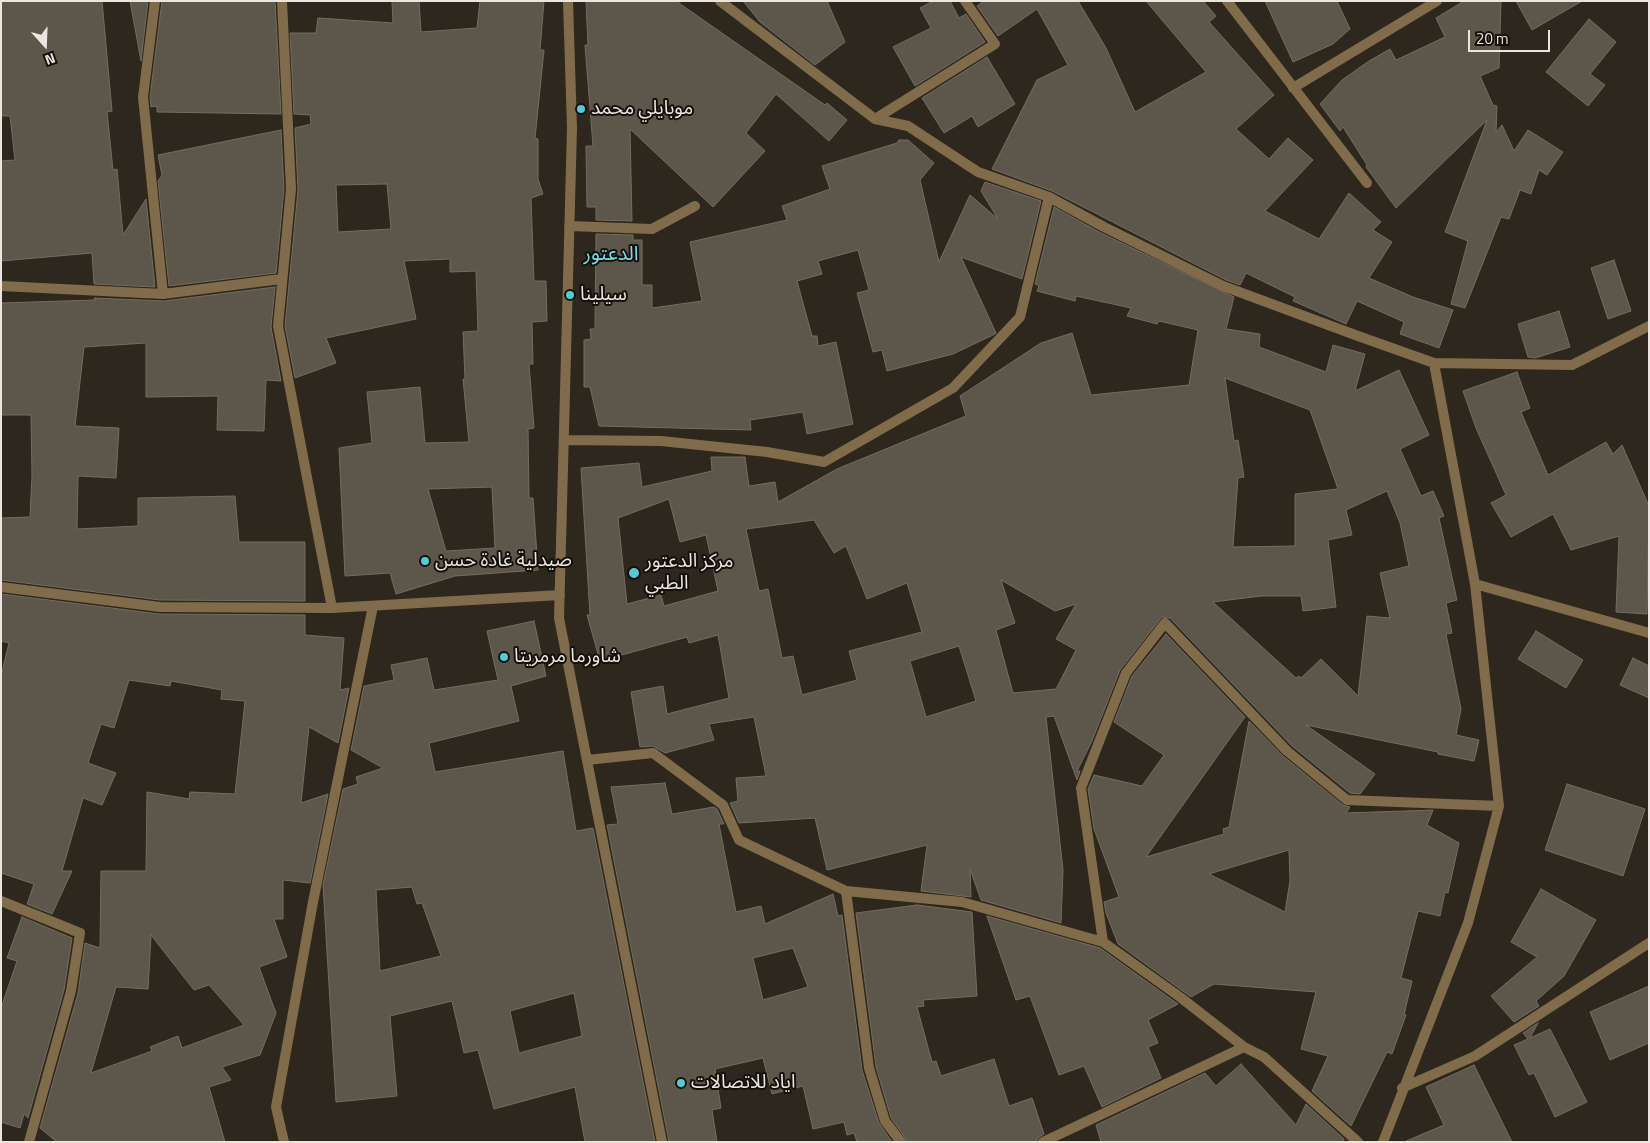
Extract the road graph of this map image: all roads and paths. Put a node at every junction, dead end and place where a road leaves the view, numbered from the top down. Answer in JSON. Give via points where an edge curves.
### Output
{"nodes":[{"id":1,"x":155,"y":1,"type":"edge"},
{"id":2,"x":282,"y":1,"type":"edge"},
{"id":3,"x":568,"y":1,"type":"edge"},
{"id":4,"x":720,"y":1,"type":"edge"},
{"id":5,"x":965,"y":1,"type":"edge"},
{"id":6,"x":1227,"y":1,"type":"edge"},
{"id":7,"x":1437,"y":1,"type":"edge"},
{"id":8,"x":1294,"y":88,"type":"junction"},
{"id":9,"x":875,"y":119,"type":"junction"},
{"id":10,"x":1367,"y":183,"type":"dead end"},
{"id":11,"x":1049,"y":197,"type":"junction"},
{"id":12,"x":695,"y":206,"type":"dead end"},
{"id":13,"x":569,"y":226,"type":"junction"},
{"id":14,"x":281,"y":279,"type":"junction"},
{"id":15,"x":1,"y":286,"type":"edge"},
{"id":16,"x":163,"y":294,"type":"junction"},
{"id":17,"x":1649,"y":326,"type":"edge"},
{"id":18,"x":1434,"y":362,"type":"junction"},
{"id":19,"x":564,"y":440,"type":"junction"},
{"id":20,"x":1476,"y":584,"type":"junction"},
{"id":21,"x":1,"y":587,"type":"edge"},
{"id":22,"x":560,"y":595,"type":"junction"},
{"id":23,"x":373,"y":606,"type":"junction"},
{"id":24,"x":332,"y":608,"type":"junction"},
{"id":25,"x":1649,"y":633,"type":"edge"},
{"id":26,"x":587,"y":760,"type":"junction"},
{"id":27,"x":1498,"y":806,"type":"junction"},
{"id":28,"x":846,"y":891,"type":"junction"},
{"id":29,"x":1,"y":902,"type":"edge"},
{"id":30,"x":1103,"y":942,"type":"junction"},
{"id":31,"x":1649,"y":942,"type":"edge"},
{"id":32,"x":1244,"y":1047,"type":"junction"},
{"id":33,"x":1402,"y":1088,"type":"junction"},
{"id":34,"x":29,"y":1142,"type":"edge"},
{"id":35,"x":284,"y":1142,"type":"edge"},
{"id":36,"x":662,"y":1142,"type":"edge"},
{"id":37,"x":901,"y":1142,"type":"edge"},
{"id":38,"x":1043,"y":1142,"type":"edge"},
{"id":39,"x":1358,"y":1142,"type":"edge"},
{"id":40,"x":1383,"y":1142,"type":"edge"}],
"edges":[{"from":1,"to":16,"type":"street","via":[[143,96]]},
{"from":2,"to":14,"type":"street","via":[[291,190]]},
{"from":3,"to":13,"type":"street","via":[[572,128]]},
{"from":4,"to":9,"type":"street"},
{"from":5,"to":9,"type":"street","via":[[995,44]]},
{"from":6,"to":8,"type":"street"},
{"from":7,"to":8,"type":"street"},
{"from":8,"to":10,"type":"street"},
{"from":9,"to":11,"type":"street","via":[[908,126],[978,172]]},
{"from":11,"to":18,"type":"street","via":[[1223,286]]},
{"from":11,"to":19,"type":"street","via":[[1020,317],[953,388],[824,462],[767,452],[661,441]]},
{"from":12,"to":13,"type":"street","via":[[652,229]]},
{"from":13,"to":19,"type":"street"},
{"from":14,"to":16,"type":"street"},
{"from":14,"to":24,"type":"street","via":[[278,326]]},
{"from":15,"to":16,"type":"street"},
{"from":17,"to":18,"type":"street","via":[[1572,365]]},
{"from":18,"to":20,"type":"street"},
{"from":19,"to":22,"type":"street"},
{"from":20,"to":25,"type":"street"},
{"from":20,"to":27,"type":"street"},
{"from":21,"to":24,"type":"street","via":[[160,607]]},
{"from":22,"to":23,"type":"street"},
{"from":22,"to":26,"type":"street","via":[[559,618]]},
{"from":23,"to":24,"type":"street"},
{"from":23,"to":35,"type":"street","via":[[312,902],[276,1107]]},
{"from":26,"to":28,"type":"street","via":[[653,753],[723,805],[738,840]]},
{"from":26,"to":36,"type":"street"},
{"from":27,"to":30,"type":"street","via":[[1347,800],[1287,751],[1165,623],[1126,673],[1081,788]]},
{"from":27,"to":33,"type":"street","via":[[1468,924]]},
{"from":28,"to":30,"type":"street","via":[[962,902]]},
{"from":28,"to":37,"type":"street","via":[[869,1068],[885,1121]]},
{"from":29,"to":34,"type":"street","via":[[80,933],[71,991]]},
{"from":30,"to":32,"type":"street"},
{"from":31,"to":33,"type":"street","via":[[1475,1056]]},
{"from":32,"to":38,"type":"street"},
{"from":32,"to":39,"type":"street","via":[[1264,1057]]},
{"from":33,"to":40,"type":"street"}]}
